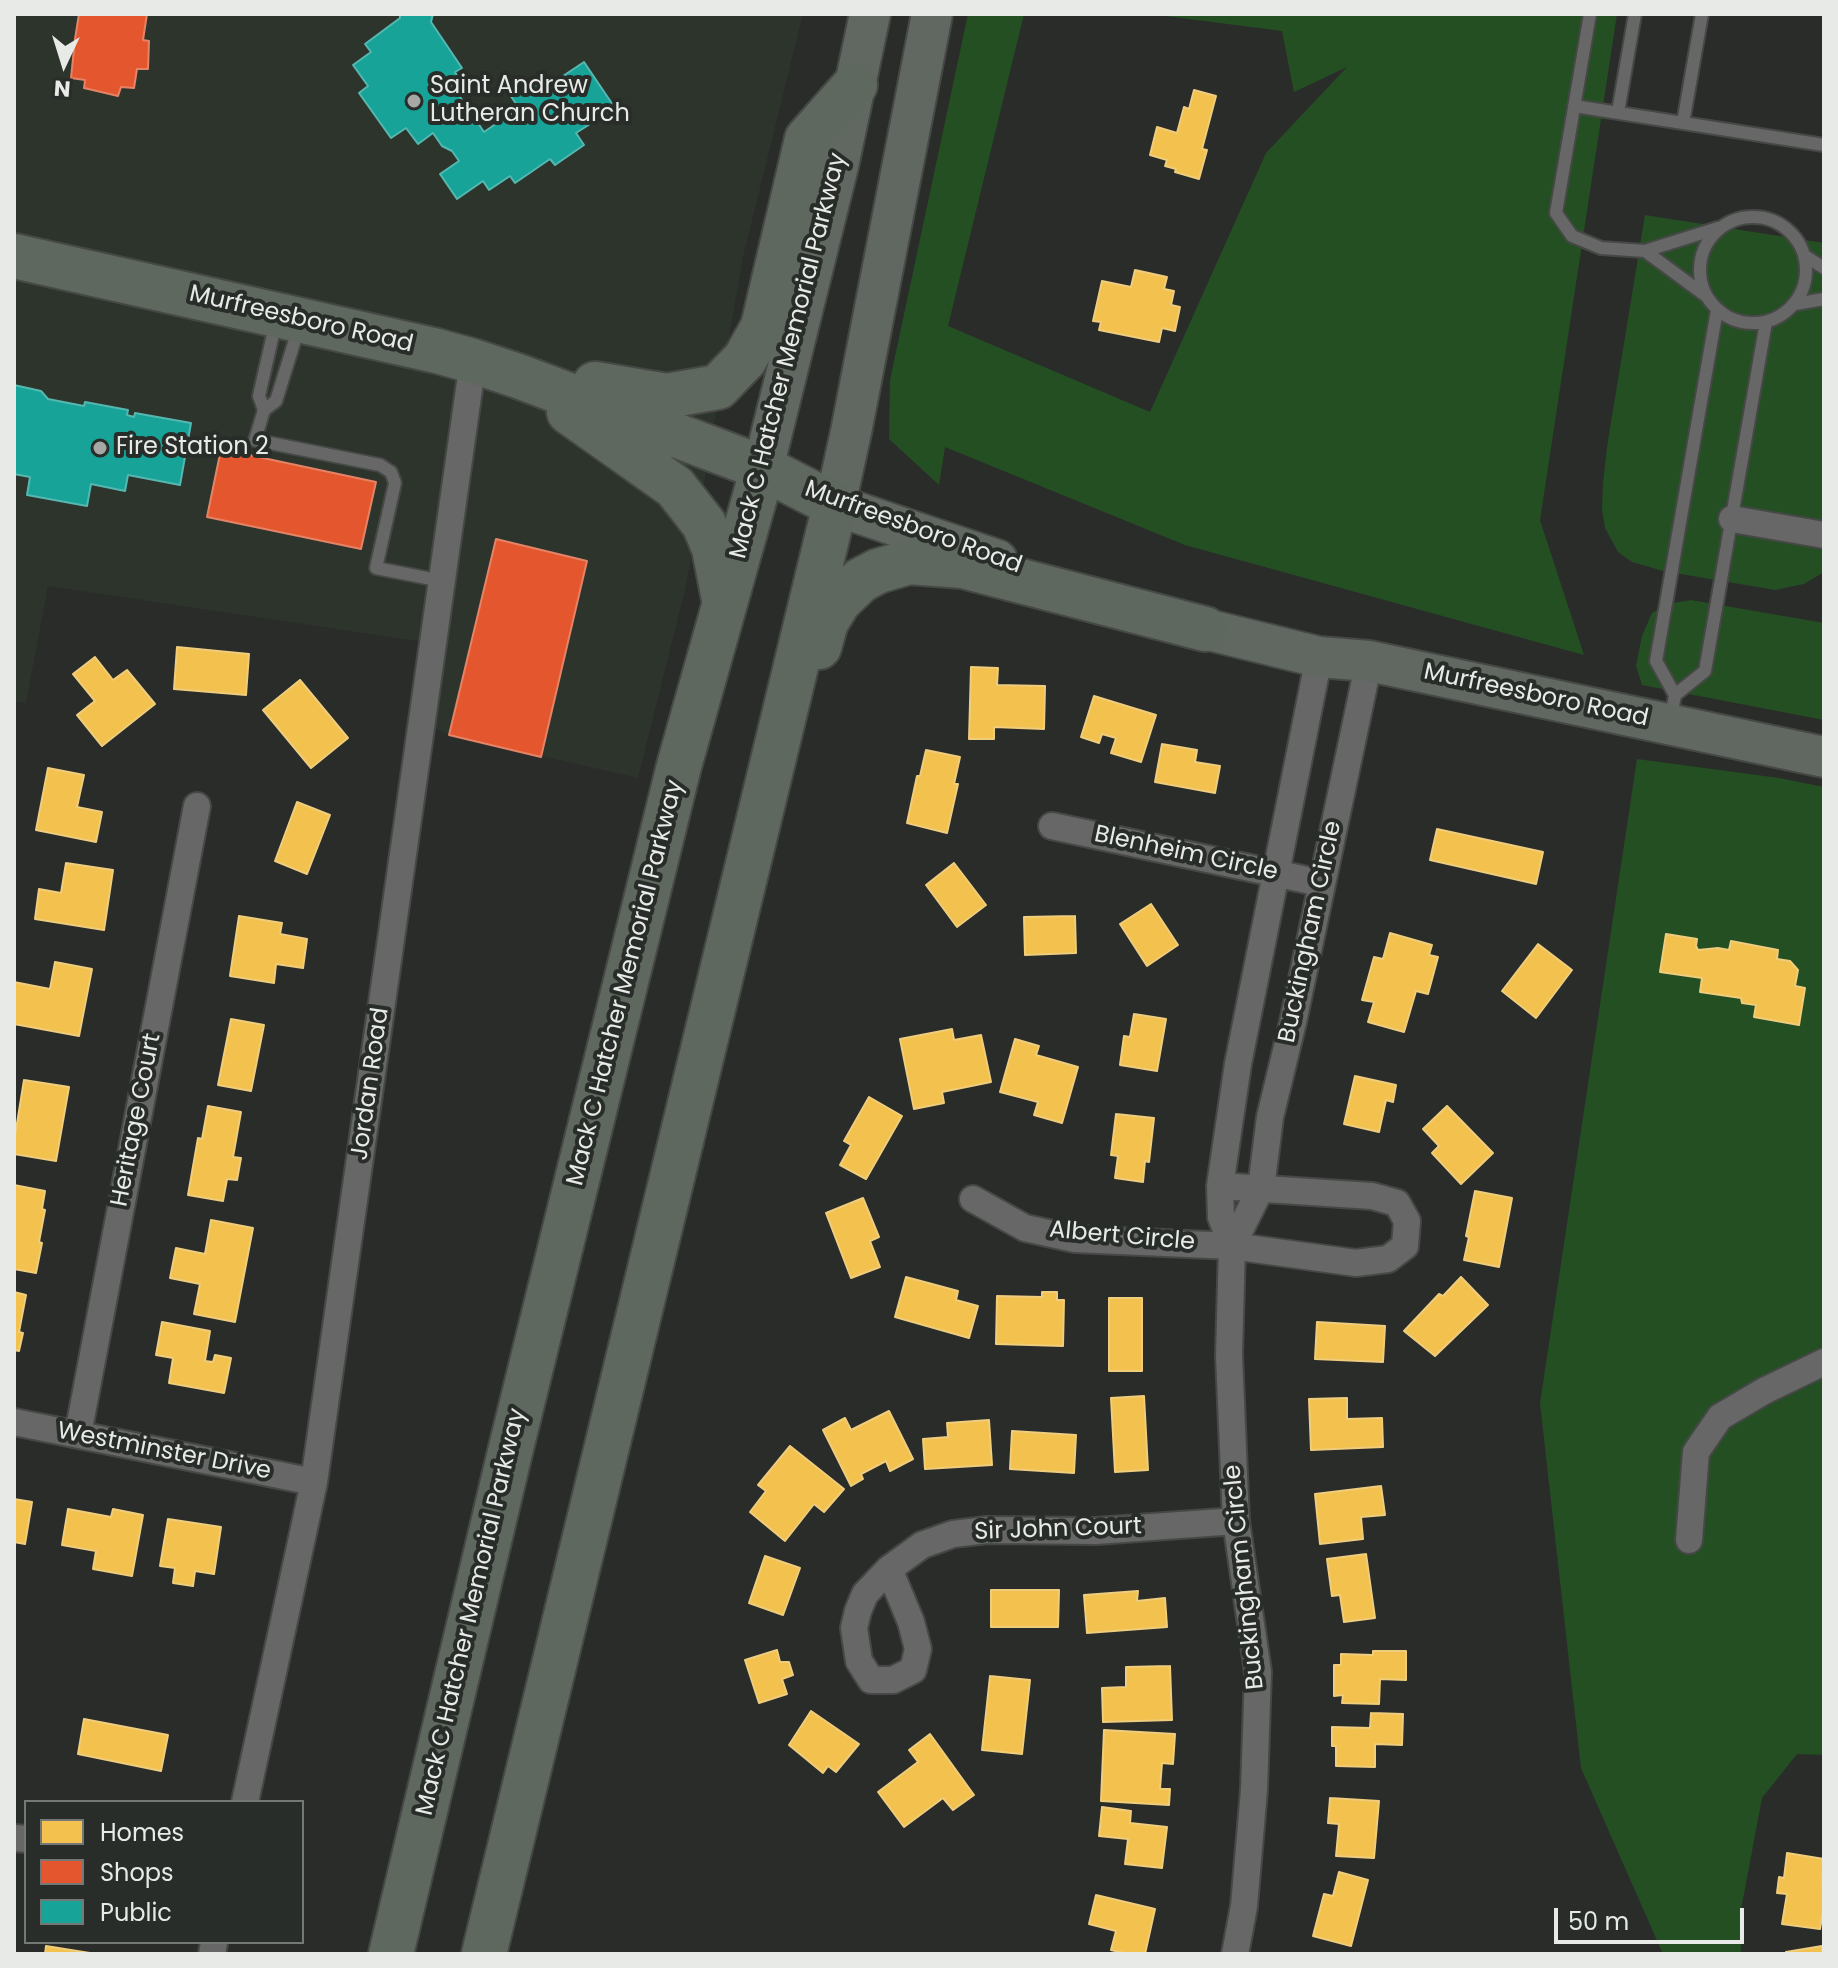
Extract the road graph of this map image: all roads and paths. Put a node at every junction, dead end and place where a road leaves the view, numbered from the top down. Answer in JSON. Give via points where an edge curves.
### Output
{"nodes":[{"id":1,"x":870,"y":14,"type":"edge"},
{"id":2,"x":932,"y":14,"type":"edge"},
{"id":3,"x":1590,"y":14,"type":"edge"},
{"id":4,"x":1635,"y":14,"type":"edge"},
{"id":5,"x":1702,"y":14,"type":"edge"},
{"id":6,"x":855,"y":85,"type":"junction"},
{"id":7,"x":1574,"y":106,"type":"junction"},
{"id":8,"x":1618,"y":112,"type":"junction"},
{"id":9,"x":1683,"y":123,"type":"junction"},
{"id":10,"x":1824,"y":145,"type":"edge"},
{"id":11,"x":1718,"y":228,"type":"junction"},
{"id":12,"x":1645,"y":251,"type":"junction"},
{"id":13,"x":14,"y":256,"type":"edge"},
{"id":14,"x":1805,"y":256,"type":"junction"},
{"id":15,"x":1824,"y":268,"type":"edge"},
{"id":16,"x":1706,"y":296,"type":"junction"},
{"id":17,"x":1824,"y":299,"type":"edge"},
{"id":18,"x":1795,"y":304,"type":"junction"},
{"id":19,"x":1717,"y":310,"type":"junction"},
{"id":20,"x":289,"y":317,"type":"junction"},
{"id":21,"x":1766,"y":322,"type":"junction"},
{"id":22,"x":473,"y":361,"type":"junction"},
{"id":23,"x":518,"y":376,"type":"junction"},
{"id":24,"x":264,"y":410,"type":"junction"},
{"id":25,"x":763,"y":468,"type":"junction"},
{"id":26,"x":835,"y":505,"type":"junction"},
{"id":27,"x":1732,"y":519,"type":"junction"},
{"id":28,"x":1824,"y":535,"type":"edge"},
{"id":29,"x":443,"y":581,"type":"junction"},
{"id":30,"x":724,"y":602,"type":"junction"},
{"id":31,"x":1205,"y":629,"type":"junction"},
{"id":32,"x":1319,"y":657,"type":"junction"},
{"id":33,"x":1369,"y":661,"type":"junction"},
{"id":34,"x":1672,"y":710,"type":"junction"},
{"id":35,"x":1824,"y":757,"type":"edge"},
{"id":36,"x":197,"y":806,"type":"dead end"},
{"id":37,"x":1052,"y":826,"type":"dead end"},
{"id":38,"x":1278,"y":873,"type":"junction"},
{"id":39,"x":1321,"y":883,"type":"junction"},
{"id":40,"x":727,"y":952,"type":"junction"},
{"id":41,"x":1220,"y":1186,"type":"junction"},
{"id":42,"x":1261,"y":1188,"type":"junction"},
{"id":43,"x":973,"y":1199,"type":"dead end"},
{"id":44,"x":1232,"y":1246,"type":"junction"},
{"id":45,"x":1824,"y":1362,"type":"edge"},
{"id":46,"x":14,"y":1422,"type":"edge"},
{"id":47,"x":78,"y":1434,"type":"junction"},
{"id":48,"x":314,"y":1482,"type":"junction"},
{"id":49,"x":1236,"y":1521,"type":"junction"},
{"id":50,"x":1689,"y":1540,"type":"dead end"},
{"id":51,"x":889,"y":1569,"type":"dead end"},
{"id":52,"x":245,"y":1800,"type":"edge"},
{"id":53,"x":391,"y":1954,"type":"edge"},
{"id":54,"x":484,"y":1954,"type":"edge"},
{"id":55,"x":1235,"y":1954,"type":"edge"}],
"edges":[{"from":1,"to":6,"type":"main road","name":"Mack C Hatcher Memorial Parkway"},
{"from":2,"to":26,"type":"main road"},
{"from":3,"to":7,"type":"lane"},
{"from":4,"to":8,"type":"lane"},
{"from":5,"to":9,"type":"lane"},
{"from":6,"to":22,"type":"highway","via":[[807,139],[763,327],[745,359],[718,387],[667,396]]},
{"from":6,"to":25,"type":"main road","name":"Mack C Hatcher Memorial Parkway"},
{"from":7,"to":8,"type":"lane"},
{"from":7,"to":12,"type":"lane","via":[[1556,213],[1572,236],[1601,248]]},
{"from":8,"to":9,"type":"lane"},
{"from":9,"to":10,"type":"lane"},
{"from":11,"to":12,"type":"lane"},
{"from":11,"to":14,"type":"lane","via":[[1734,219],[1771,219],[1793,234]]},
{"from":11,"to":16,"type":"lane","via":[[1700,260]]},
{"from":12,"to":16,"type":"lane"},
{"from":13,"to":20,"type":"highway","name":"Murfreesboro Road"},
{"from":14,"to":15,"type":"lane"},
{"from":14,"to":18,"type":"lane","via":[[1807,273]]},
{"from":16,"to":19,"type":"lane"},
{"from":17,"to":18,"type":"lane"},
{"from":18,"to":21,"type":"lane"},
{"from":19,"to":21,"type":"lane","via":[[1733,320]]},
{"from":19,"to":34,"type":"lane","via":[[1656,661]]},
{"from":20,"to":22,"type":"highway","name":"Murfreesboro Road"},
{"from":20,"to":24,"type":"lane","via":[[259,396]]},
{"from":20,"to":24,"type":"lane","via":[[276,401]]},
{"from":21,"to":27,"type":"lane"},
{"from":22,"to":23,"type":"highway","name":"Murfreesboro Road"},
{"from":22,"to":29,"type":"street","name":"Jordan Road"},
{"from":23,"to":25,"type":"highway","name":"Murfreesboro Road"},
{"from":23,"to":30,"type":"highway","via":[[675,487],[704,524]]},
{"from":24,"to":29,"type":"lane","via":[[255,440],[380,465],[391,472],[395,483],[376,568]]},
{"from":25,"to":26,"type":"highway","name":"Murfreesboro Road"},
{"from":25,"to":30,"type":"highway","name":"Mack C Hatcher Memorial Parkway"},
{"from":26,"to":31,"type":"main road","name":"Murfreesboro Road"},
{"from":26,"to":40,"type":"highway"},
{"from":27,"to":28,"type":"street"},
{"from":27,"to":34,"type":"lane","via":[[1705,671]]},
{"from":29,"to":48,"type":"street","name":"Jordan Road"},
{"from":30,"to":53,"type":"highway","name":"Mack C Hatcher Memorial Parkway","via":[[511,1448]]},
{"from":31,"to":32,"type":"main road","name":"Murfreesboro Road"},
{"from":31,"to":40,"type":"highway","via":[[963,566],[909,562],[861,580],[826,622],[753,921]]},
{"from":32,"to":33,"type":"main road","name":"Murfreesboro Road"},
{"from":32,"to":38,"type":"street","name":"Buckingham Circle"},
{"from":33,"to":34,"type":"main road","name":"Murfreesboro Road"},
{"from":33,"to":39,"type":"street","name":"Buckingham Circle"},
{"from":34,"to":35,"type":"main road","name":"Murfreesboro Road"},
{"from":36,"to":47,"type":"street","name":"Heritage Court"},
{"from":37,"to":38,"type":"street","name":"Blenheim Circle"},
{"from":38,"to":39,"type":"street","name":"Blenheim Circle"},
{"from":38,"to":41,"type":"street","name":"Buckingham Circle","via":[[1238,1064]]},
{"from":39,"to":42,"type":"street","name":"Buckingham Circle","via":[[1270,1117]]},
{"from":40,"to":54,"type":"highway"},
{"from":41,"to":42,"type":"street"},
{"from":41,"to":44,"type":"street","name":"Buckingham Circle","via":[[1221,1217]]},
{"from":42,"to":44,"type":"street","name":"Buckingham Circle"},
{"from":42,"to":44,"type":"street","name":"Albert Circle","via":[[1372,1196],[1397,1203],[1407,1221],[1405,1246],[1388,1259],[1356,1263]]},
{"from":43,"to":44,"type":"street","name":"Albert Circle","via":[[1025,1228],[1075,1239]]},
{"from":44,"to":49,"type":"street","name":"Buckingham Circle","via":[[1229,1355]]},
{"from":45,"to":50,"type":"street","via":[[1720,1417],[1696,1452]]},
{"from":46,"to":47,"type":"street","name":"Westminster Drive"},
{"from":47,"to":48,"type":"street","name":"Westminster Drive"},
{"from":48,"to":52,"type":"street","name":"Jordan Road"},
{"from":49,"to":51,"type":"street","name":"Sir John Court","via":[[953,1534],[922,1545]]},
{"from":49,"to":55,"type":"street","name":"Buckingham Circle","via":[[1258,1672],[1254,1790]]}]}
